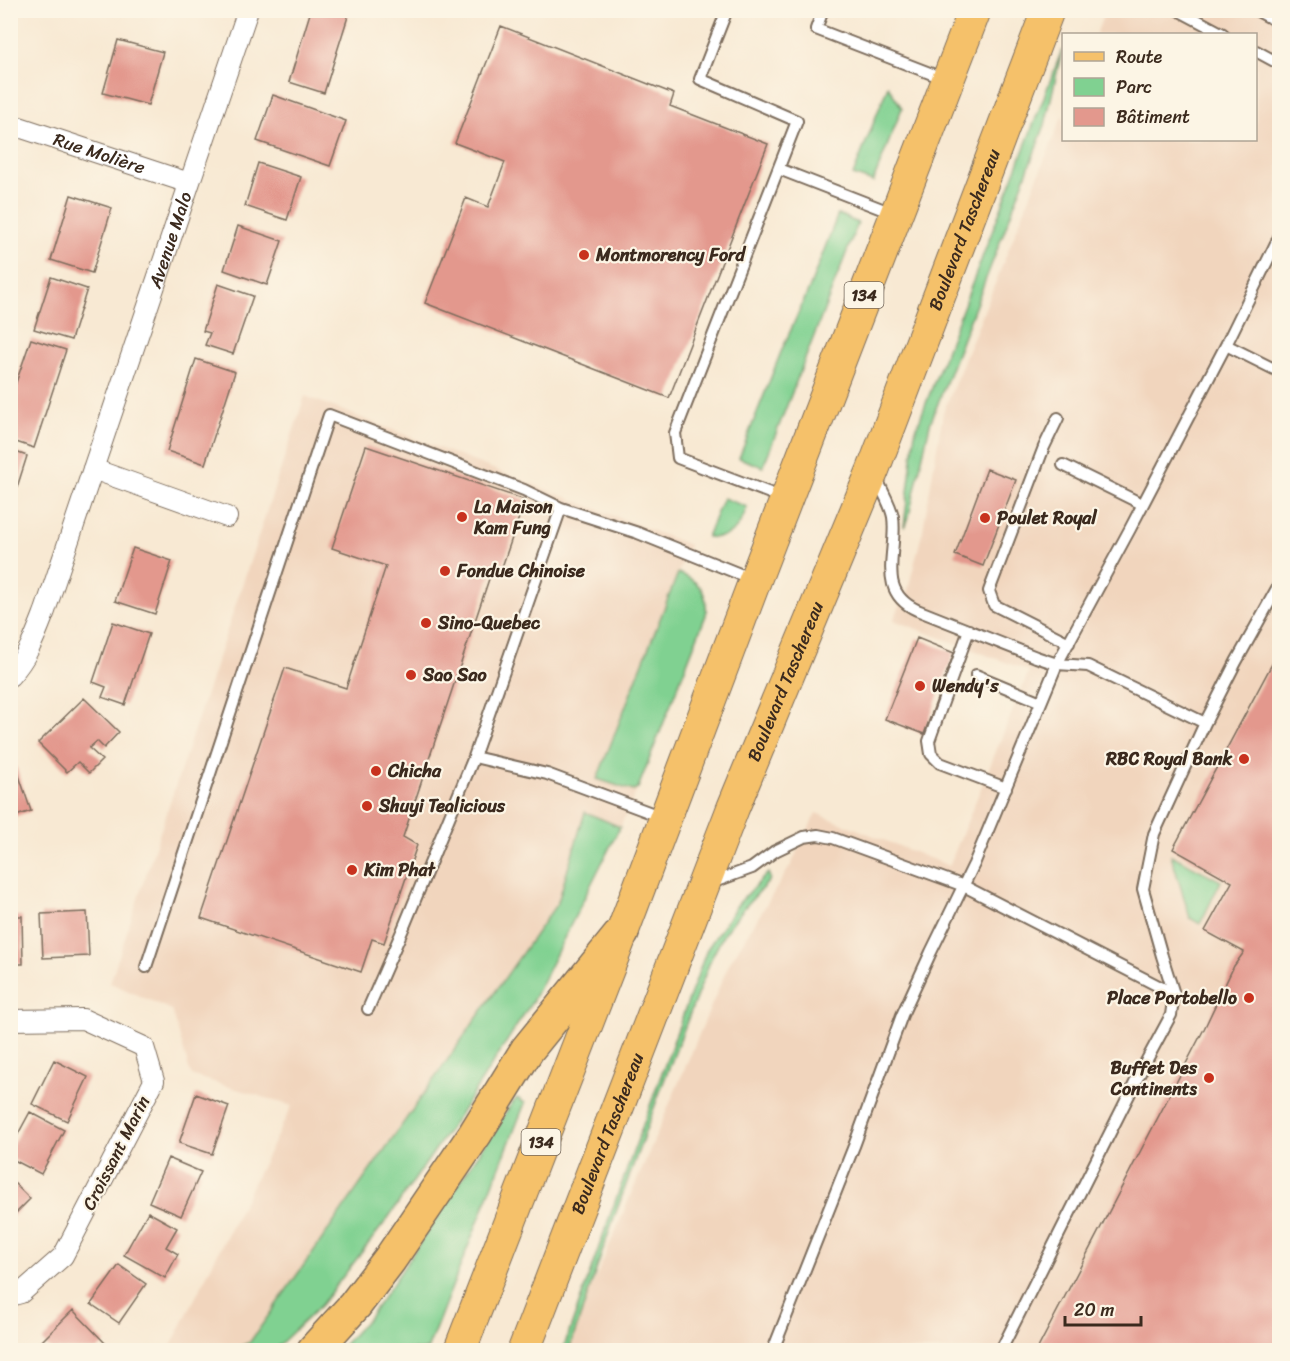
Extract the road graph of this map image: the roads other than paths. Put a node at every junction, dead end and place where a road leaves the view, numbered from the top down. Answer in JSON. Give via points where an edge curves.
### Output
{"nodes":[{"id":1,"x":248,"y":10,"type":"edge"},
{"id":2,"x":727,"y":10,"type":"edge"},
{"id":3,"x":823,"y":10,"type":"edge"},
{"id":4,"x":975,"y":10,"type":"edge"},
{"id":5,"x":1048,"y":10,"type":"edge"},
{"id":6,"x":1178,"y":10,"type":"edge"},
{"id":7,"x":1256,"y":10,"type":"edge"},
{"id":8,"x":1280,"y":23,"type":"edge"},
{"id":9,"x":1222,"y":33,"type":"edge"},
{"id":10,"x":1257,"y":52,"type":"edge"},
{"id":11,"x":1280,"y":64,"type":"edge"},
{"id":12,"x":948,"y":80,"type":"junction"},
{"id":13,"x":10,"y":124,"type":"edge"},
{"id":14,"x":779,"y":169,"type":"junction"},
{"id":15,"x":189,"y":183,"type":"junction"},
{"id":16,"x":895,"y":215,"type":"junction"},
{"id":17,"x":1280,"y":235,"type":"edge"},
{"id":18,"x":1226,"y":345,"type":"junction"},
{"id":19,"x":1280,"y":372,"type":"edge"},
{"id":20,"x":1058,"y":418,"type":"dead end"},
{"id":21,"x":1063,"y":465,"type":"dead end"},
{"id":22,"x":93,"y":469,"type":"junction"},
{"id":23,"x":873,"y":470,"type":"junction"},
{"id":24,"x":786,"y":500,"type":"junction"},
{"id":25,"x":1142,"y":504,"type":"junction"},
{"id":26,"x":561,"y":508,"type":"junction"},
{"id":27,"x":227,"y":517,"type":"dead end"},
{"id":28,"x":755,"y":580,"type":"junction"},
{"id":29,"x":1280,"y":583,"type":"edge"},
{"id":30,"x":969,"y":630,"type":"junction"},
{"id":31,"x":1069,"y":644,"type":"junction"},
{"id":32,"x":1057,"y":664,"type":"junction"},
{"id":33,"x":976,"y":675,"type":"dead end"},
{"id":34,"x":10,"y":676,"type":"edge"},
{"id":35,"x":1041,"y":702,"type":"junction"},
{"id":36,"x":1205,"y":723,"type":"junction"},
{"id":37,"x":474,"y":757,"type":"junction"},
{"id":38,"x":1006,"y":788,"type":"junction"},
{"id":39,"x":665,"y":818,"type":"junction"},
{"id":40,"x":704,"y":886,"type":"junction"},
{"id":41,"x":964,"y":886,"type":"junction"},
{"id":42,"x":621,"y":933,"type":"junction"},
{"id":43,"x":146,"y":967,"type":"dead end"},
{"id":44,"x":1174,"y":994,"type":"junction"},
{"id":45,"x":368,"y":1008,"type":"dead end"},
{"id":46,"x":10,"y":1020,"type":"edge"},
{"id":47,"x":10,"y":1296,"type":"edge"},
{"id":48,"x":314,"y":1350,"type":"edge"},
{"id":49,"x":460,"y":1350,"type":"edge"},
{"id":50,"x":524,"y":1350,"type":"edge"},
{"id":51,"x":772,"y":1350,"type":"edge"},
{"id":52,"x":1001,"y":1350,"type":"edge"}],
"edges":[{"from":1,"to":15,"type":"street","name":"Avenue Malo"},
{"from":2,"to":14,"type":"lane","via":[[700,79],[797,121]]},
{"from":3,"to":12,"type":"lane","via":[[816,29]]},
{"from":4,"to":12,"type":"main road","number":"134"},
{"from":5,"to":23,"type":"main road","name":"Boulevard Taschereau"},
{"from":6,"to":9,"type":"lane"},
{"from":7,"to":8,"type":"lane"},
{"from":10,"to":11,"type":"lane"},
{"from":12,"to":16,"type":"main road","number":"134"},
{"from":13,"to":15,"type":"street","name":"Rue Molière"},
{"from":14,"to":16,"type":"lane"},
{"from":14,"to":24,"type":"lane","via":[[675,433],[678,458]]},
{"from":15,"to":22,"type":"street","name":"Avenue Malo"},
{"from":16,"to":24,"type":"main road","number":"134"},
{"from":17,"to":18,"type":"lane"},
{"from":18,"to":19,"type":"lane"},
{"from":18,"to":25,"type":"lane"},
{"from":20,"to":31,"type":"lane","via":[[989,591],[994,605]]},
{"from":21,"to":25,"type":"lane"},
{"from":22,"to":27,"type":"street"},
{"from":22,"to":34,"type":"street","name":"Avenue Malo","via":[[37,632]]},
{"from":23,"to":30,"type":"lane","via":[[893,515],[891,575],[896,592],[912,608]]},
{"from":23,"to":40,"type":"main road","name":"Boulevard Taschereau"},
{"from":24,"to":28,"type":"main road","number":"134"},
{"from":25,"to":31,"type":"lane"},
{"from":26,"to":28,"type":"lane","via":[[638,533]]},
{"from":26,"to":37,"type":"lane"},
{"from":26,"to":43,"type":"lane","via":[[524,490],[329,416]]},
{"from":28,"to":39,"type":"main road","number":"134"},
{"from":29,"to":36,"type":"lane"},
{"from":30,"to":32,"type":"lane"},
{"from":30,"to":38,"type":"lane","via":[[929,741],[931,754],[940,763]]},
{"from":31,"to":32,"type":"lane"},
{"from":32,"to":35,"type":"lane"},
{"from":32,"to":36,"type":"lane","via":[[1088,666]]},
{"from":33,"to":35,"type":"lane"},
{"from":35,"to":38,"type":"lane"},
{"from":36,"to":44,"type":"lane","via":[[1154,834],[1143,889]]},
{"from":37,"to":39,"type":"lane","via":[[547,774]]},
{"from":37,"to":45,"type":"lane"},
{"from":38,"to":41,"type":"lane"},
{"from":39,"to":42,"type":"main road","number":"134"},
{"from":40,"to":41,"type":"lane","via":[[752,868],[795,840],[818,835]]},
{"from":40,"to":50,"type":"main road","name":"Boulevard Taschereau"},
{"from":41,"to":44,"type":"lane"},
{"from":41,"to":51,"type":"lane","via":[[902,1015]]},
{"from":42,"to":48,"type":"highway","via":[[527,1050],[390,1259]]},
{"from":42,"to":49,"type":"main road","number":"134"},
{"from":44,"to":52,"type":"lane","via":[[1171,1015]]},
{"from":46,"to":47,"type":"street","name":"Croissant Marin","via":[[83,1019],[144,1047],[154,1081],[63,1256],[21,1293]]}]}
